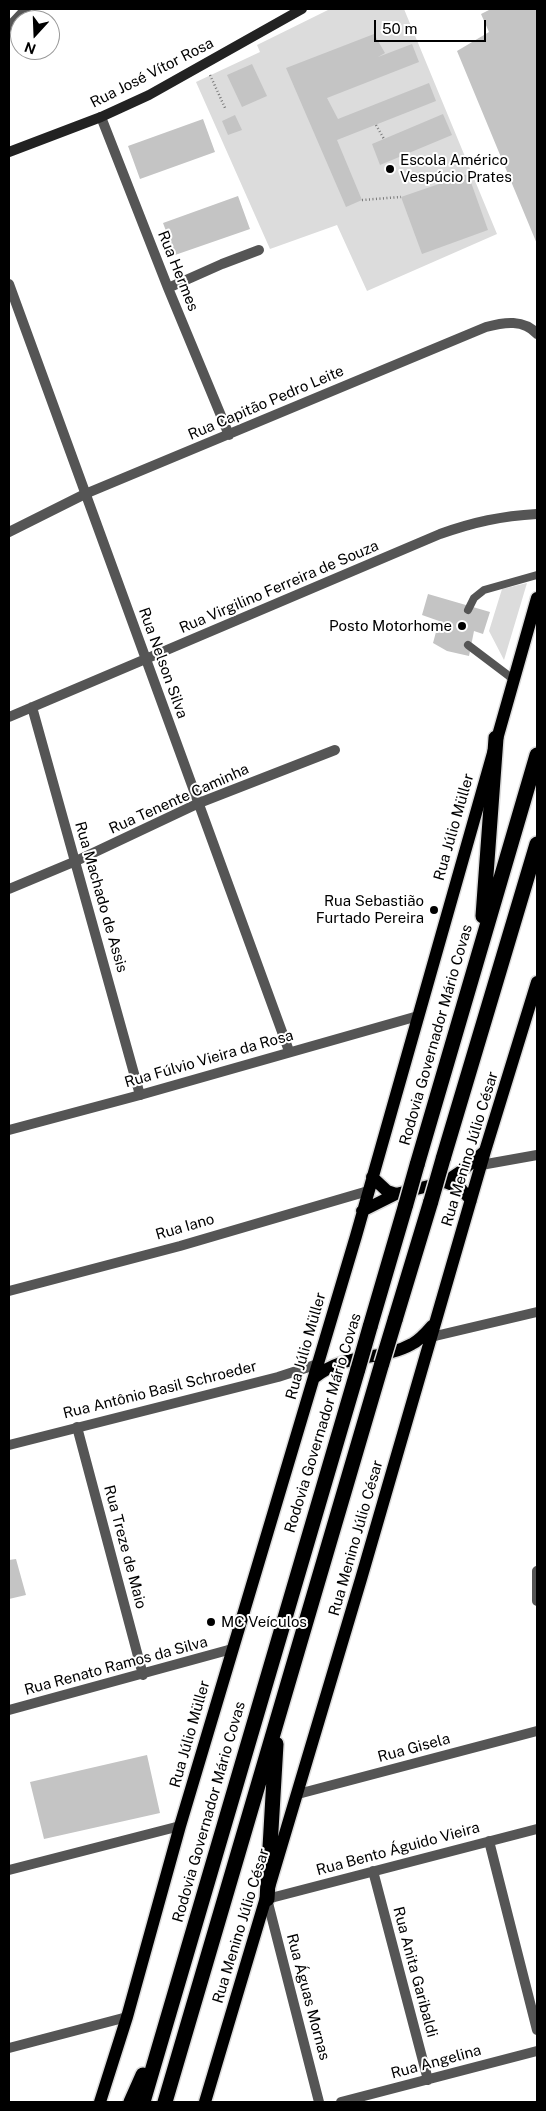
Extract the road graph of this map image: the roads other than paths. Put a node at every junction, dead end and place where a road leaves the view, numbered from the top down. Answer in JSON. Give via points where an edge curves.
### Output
{"nodes":[{"id":1,"x":26,"y":9,"type":"edge"},
{"id":2,"x":302,"y":9,"type":"edge"},
{"id":3,"x":9,"y":27,"type":"edge"},
{"id":4,"x":102,"y":116,"type":"junction"},
{"id":5,"x":9,"y":152,"type":"edge"},
{"id":6,"x":259,"y":250,"type":"dead end"},
{"id":7,"x":9,"y":284,"type":"edge"},
{"id":8,"x":168,"y":288,"type":"junction"},
{"id":9,"x":537,"y":334,"type":"edge"},
{"id":10,"x":229,"y":435,"type":"junction"},
{"id":11,"x":86,"y":494,"type":"junction"},
{"id":12,"x":537,"y":514,"type":"edge"},
{"id":13,"x":9,"y":532,"type":"edge"},
{"id":14,"x":537,"y":575,"type":"edge"},
{"id":15,"x":537,"y":598,"type":"edge"},
{"id":16,"x":468,"y":610,"type":"dead end"},
{"id":17,"x":468,"y":645,"type":"dead end"},
{"id":18,"x":146,"y":660,"type":"junction"},
{"id":19,"x":513,"y":679,"type":"junction"},
{"id":20,"x":32,"y":707,"type":"junction"},
{"id":21,"x":9,"y":717,"type":"edge"},
{"id":22,"x":496,"y":738,"type":"junction"},
{"id":23,"x":335,"y":750,"type":"dead end"},
{"id":24,"x":537,"y":755,"type":"edge"},
{"id":25,"x":199,"y":804,"type":"junction"},
{"id":26,"x":537,"y":844,"type":"edge"},
{"id":27,"x":76,"y":861,"type":"junction"},
{"id":28,"x":9,"y":889,"type":"edge"},
{"id":29,"x":479,"y":950,"type":"junction"},
{"id":30,"x":537,"y":982,"type":"edge"},
{"id":31,"x":418,"y":1016,"type":"junction"},
{"id":32,"x":289,"y":1052,"type":"junction"},
{"id":33,"x":140,"y":1095,"type":"junction"},
{"id":34,"x":9,"y":1130,"type":"edge"},
{"id":35,"x":485,"y":1151,"type":"junction"},
{"id":36,"x":537,"y":1155,"type":"edge"},
{"id":37,"x":481,"y":1165,"type":"junction"},
{"id":38,"x":372,"y":1177,"type":"junction"},
{"id":39,"x":445,"y":1182,"type":"junction"},
{"id":40,"x":368,"y":1191,"type":"junction"},
{"id":41,"x":401,"y":1199,"type":"junction"},
{"id":42,"x":471,"y":1200,"type":"junction"},
{"id":43,"x":362,"y":1211,"type":"junction"},
{"id":44,"x":9,"y":1291,"type":"edge"},
{"id":45,"x":537,"y":1312,"type":"edge"},
{"id":46,"x":432,"y":1331,"type":"junction"},
{"id":47,"x":323,"y":1347,"type":"junction"},
{"id":48,"x":398,"y":1350,"type":"junction"},
{"id":49,"x":342,"y":1362,"type":"junction"},
{"id":50,"x":318,"y":1364,"type":"junction"},
{"id":51,"x":422,"y":1367,"type":"junction"},
{"id":52,"x":314,"y":1378,"type":"junction"},
{"id":53,"x":77,"y":1427,"type":"junction"},
{"id":54,"x":9,"y":1445,"type":"edge"},
{"id":55,"x":537,"y":1571,"type":"edge"},
{"id":56,"x":537,"y":1601,"type":"edge"},
{"id":57,"x":232,"y":1649,"type":"junction"},
{"id":58,"x":143,"y":1675,"type":"junction"},
{"id":59,"x":9,"y":1710,"type":"edge"},
{"id":60,"x":277,"y":1716,"type":"junction"},
{"id":61,"x":537,"y":1731,"type":"edge"},
{"id":62,"x":298,"y":1794,"type":"junction"},
{"id":63,"x":180,"y":1826,"type":"junction"},
{"id":64,"x":537,"y":1829,"type":"edge"},
{"id":65,"x":489,"y":1841,"type":"junction"},
{"id":66,"x":9,"y":1870,"type":"edge"},
{"id":67,"x":373,"y":1871,"type":"junction"},
{"id":68,"x":267,"y":1899,"type":"junction"},
{"id":69,"x":127,"y":2017,"type":"junction"},
{"id":70,"x":168,"y":2019,"type":"junction"},
{"id":71,"x":537,"y":2030,"type":"edge"},
{"id":72,"x":9,"y":2048,"type":"edge"},
{"id":73,"x":537,"y":2051,"type":"edge"},
{"id":74,"x":428,"y":2080,"type":"junction"},
{"id":75,"x":100,"y":2102,"type":"edge"},
{"id":76,"x":131,"y":2102,"type":"edge"},
{"id":77,"x":143,"y":2102,"type":"edge"},
{"id":78,"x":165,"y":2102,"type":"edge"},
{"id":79,"x":206,"y":2102,"type":"edge"},
{"id":80,"x":319,"y":2102,"type":"edge"},
{"id":81,"x":341,"y":2102,"type":"edge"}],
"edges":[{"from":1,"to":3,"type":"street"},
{"from":2,"to":4,"type":"main road","name":"Rua José Vítor Rosa","via":[[158,90]]},
{"from":4,"to":5,"type":"main road","name":"Rua José Vítor Rosa"},
{"from":4,"to":8,"type":"street","name":"Rua Hermes"},
{"from":6,"to":8,"type":"street"},
{"from":7,"to":11,"type":"street","name":"Rua Nelson Silva"},
{"from":8,"to":10,"type":"street","name":"Rua Hermes"},
{"from":9,"to":10,"type":"street","name":"Rua Capitão Pedro Leite","via":[[518,323],[503,322],[486,327]]},
{"from":10,"to":11,"type":"street","name":"Rua Capitão Pedro Leite"},
{"from":11,"to":13,"type":"street","name":"Rua Capitão Pedro Leite"},
{"from":11,"to":18,"type":"street","name":"Rua Nelson Silva"},
{"from":12,"to":18,"type":"street","name":"Rua Virgilino Ferreira de Souza","via":[[500,516],[460,527]]},
{"from":14,"to":16,"type":"lane","via":[[484,590],[474,598]]},
{"from":15,"to":19,"type":"main road","name":"Rua Júlio Müller"},
{"from":17,"to":19,"type":"lane"},
{"from":18,"to":20,"type":"street","name":"Rua Virgilino Ferreira de Souza"},
{"from":18,"to":25,"type":"street","name":"Rua Nelson Silva"},
{"from":19,"to":22,"type":"main road","name":"Rua Júlio Müller"},
{"from":20,"to":21,"type":"street","name":"Rua Virgilino Ferreira de Souza"},
{"from":20,"to":27,"type":"street","name":"Rua Machado de Assis"},
{"from":22,"to":29,"type":"highway"},
{"from":22,"to":31,"type":"main road","name":"Rua Júlio Müller"},
{"from":23,"to":25,"type":"street","name":"Rua Tenente Caminha"},
{"from":24,"to":29,"type":"highway","name":"Rodovia Governador Mário Covas"},
{"from":25,"to":27,"type":"street","name":"Rua Tenente Caminha"},
{"from":25,"to":32,"type":"street","name":"Rua Nelson Silva"},
{"from":26,"to":60,"type":"highway","bridge":true},
{"from":27,"to":28,"type":"street","name":"Rua Tenente Caminha"},
{"from":27,"to":33,"type":"street","name":"Rua Machado de Assis"},
{"from":29,"to":41,"type":"highway","name":"Rodovia Governador Mário Covas","bridge":true,"via":[[417,1165]]},
{"from":30,"to":35,"type":"main road","name":"Rua Menino Júlio César"},
{"from":31,"to":32,"type":"street","name":"Rua Fúlvio Vieira da Rosa"},
{"from":31,"to":38,"type":"main road","name":"Rua Júlio Müller"},
{"from":32,"to":33,"type":"street","name":"Rua Fúlvio Vieira da Rosa"},
{"from":33,"to":34,"type":"street","name":"Rua Fúlvio Vieira da Rosa"},
{"from":35,"to":37,"type":"main road","name":"Rua Menino Júlio César"},
{"from":35,"to":39,"type":"main road"},
{"from":36,"to":37,"type":"street"},
{"from":37,"to":42,"type":"main road","name":"Rua Menino Júlio César"},
{"from":38,"to":40,"type":"main road","name":"Rua Júlio Müller"},
{"from":38,"to":41,"type":"main road"},
{"from":39,"to":41,"type":"main road"},
{"from":39,"to":42,"type":"main road","via":[[460,1188]]},
{"from":40,"to":43,"type":"main road","name":"Rua Júlio Müller"},
{"from":40,"to":44,"type":"street","name":"Rua Iano","via":[[180,1246]]},
{"from":41,"to":43,"type":"main road"},
{"from":41,"to":70,"type":"highway","name":"Rodovia Governador Mário Covas","bridge":true,"via":[[370,1327]]},
{"from":42,"to":46,"type":"main road","name":"Rua Menino Júlio César"},
{"from":43,"to":47,"type":"main road","name":"Rua Júlio Müller"},
{"from":45,"to":46,"type":"street"},
{"from":46,"to":48,"type":"main road"},
{"from":46,"to":51,"type":"main road","name":"Rua Menino Júlio César"},
{"from":47,"to":49,"type":"main road"},
{"from":47,"to":50,"type":"main road","name":"Rua Júlio Müller"},
{"from":48,"to":49,"type":"main road"},
{"from":48,"to":51,"type":"main road","via":[[408,1352]]},
{"from":49,"to":52,"type":"main road"},
{"from":50,"to":52,"type":"main road","name":"Rua Júlio Müller"},
{"from":50,"to":53,"type":"street","name":"Rua Antônio Basil Schroeder"},
{"from":51,"to":62,"type":"main road","name":"Rua Menino Júlio César"},
{"from":52,"to":57,"type":"main road","name":"Rua Júlio Müller"},
{"from":53,"to":54,"type":"street","name":"Rua Antônio Basil Schroeder"},
{"from":53,"to":58,"type":"street","name":"Rua Treze de Maio"},
{"from":55,"to":56,"type":"street"},
{"from":57,"to":58,"type":"street","name":"Rua Renato Ramos da Silva"},
{"from":57,"to":63,"type":"main road","name":"Rua Júlio Müller"},
{"from":58,"to":59,"type":"street","name":"Rua Renato Ramos da Silva"},
{"from":60,"to":68,"type":"highway"},
{"from":60,"to":78,"type":"highway"},
{"from":61,"to":62,"type":"street","name":"Rua Gisela"},
{"from":62,"to":68,"type":"main road","name":"Rua Menino Júlio César"},
{"from":63,"to":66,"type":"street"},
{"from":63,"to":69,"type":"main road","name":"Rua Júlio Müller"},
{"from":64,"to":65,"type":"street","name":"Rua Bento Águido Vieira"},
{"from":65,"to":67,"type":"street","name":"Rua Bento Águido Vieira"},
{"from":65,"to":71,"type":"street"},
{"from":67,"to":68,"type":"street","name":"Rua Bento Águido Vieira"},
{"from":67,"to":74,"type":"street","name":"Rua Anita Garibaldi"},
{"from":68,"to":79,"type":"main road","name":"Rua Menino Júlio César"},
{"from":68,"to":80,"type":"street","name":"Rua Águas Mornas"},
{"from":69,"to":72,"type":"street"},
{"from":69,"to":75,"type":"main road","name":"Rua Júlio Müller"},
{"from":70,"to":76,"type":"highway"},
{"from":70,"to":77,"type":"highway","name":"Rodovia Governador Mário Covas"},
{"from":73,"to":74,"type":"street","name":"Rua Angelina"},
{"from":74,"to":81,"type":"street","name":"Rua Angelina"}]}
